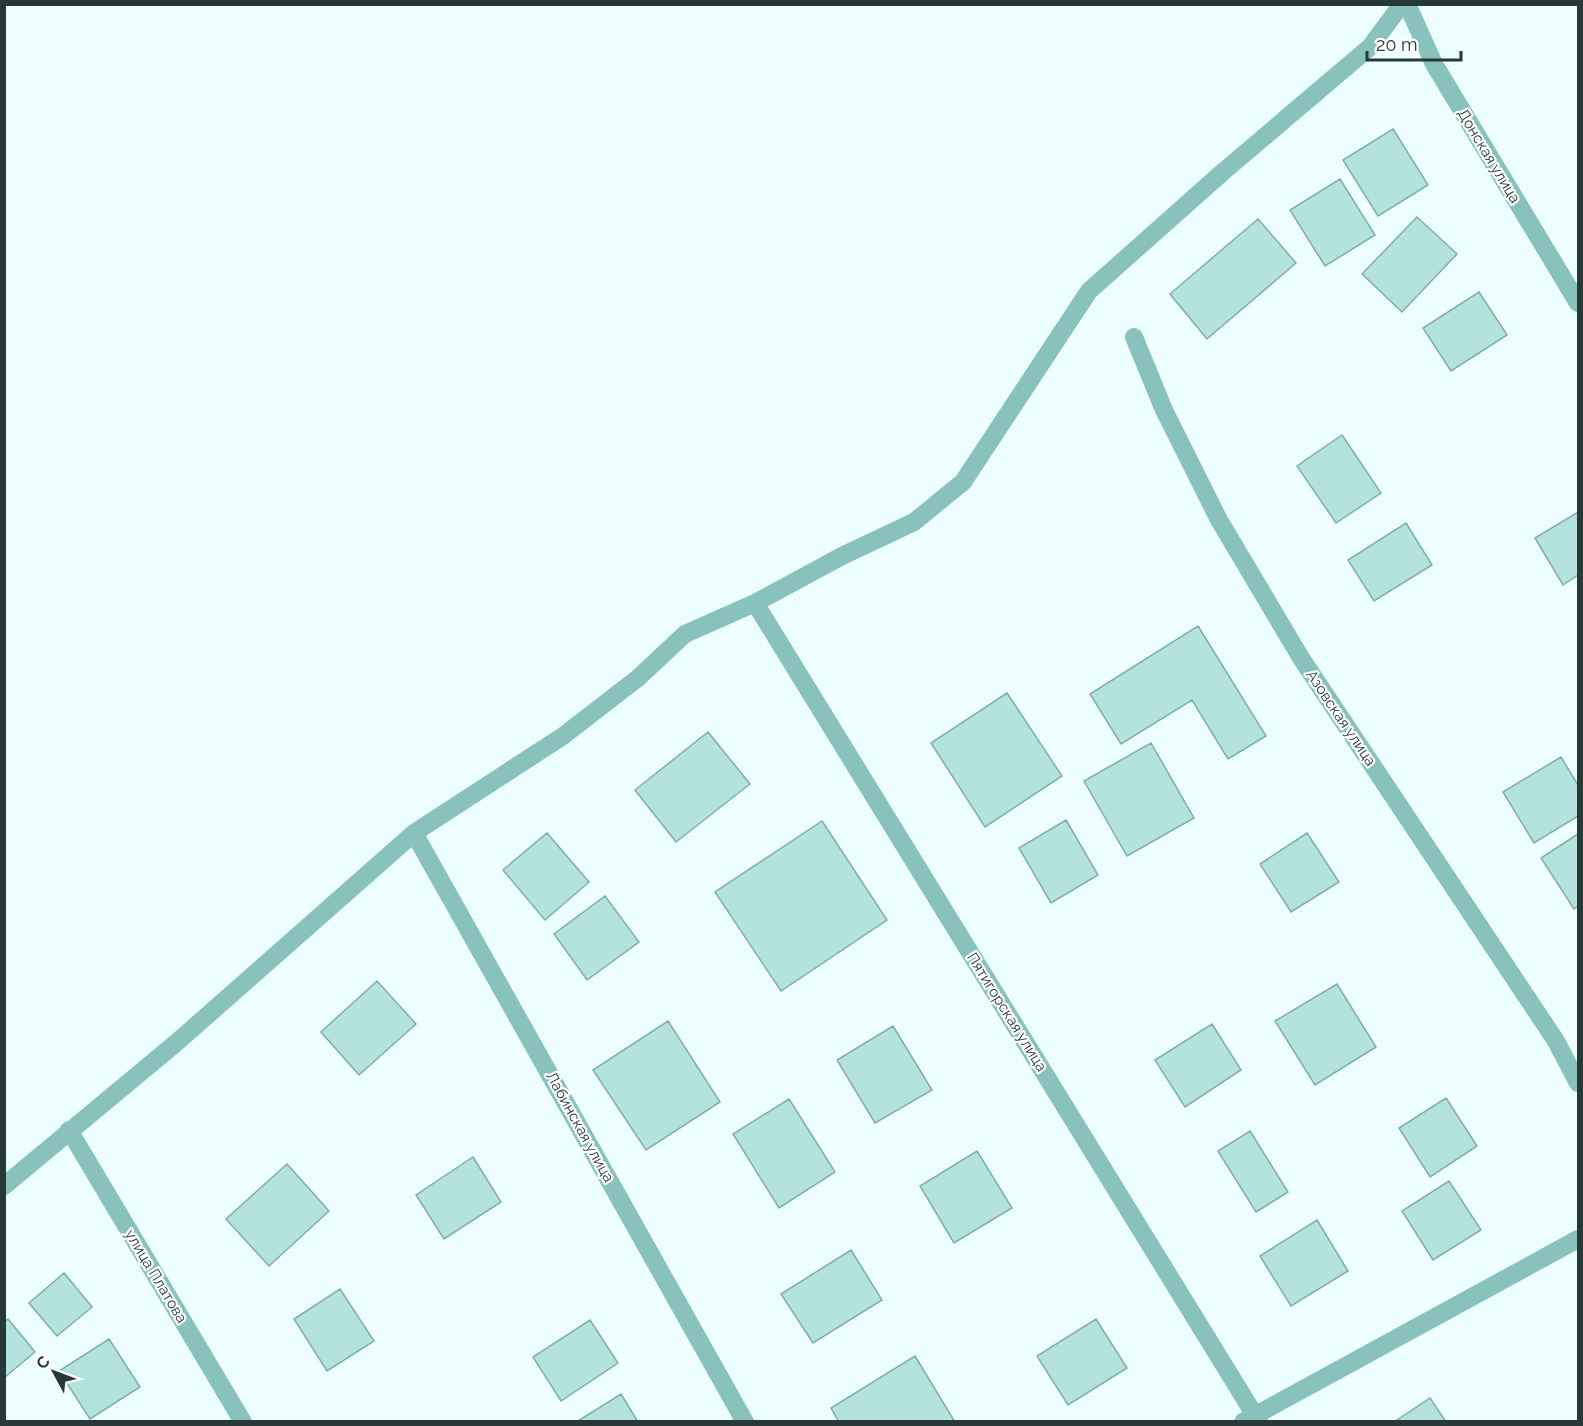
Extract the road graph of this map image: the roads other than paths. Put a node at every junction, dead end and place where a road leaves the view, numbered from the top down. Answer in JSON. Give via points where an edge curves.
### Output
{"nodes":[{"id":1,"x":1402,"y":4,"type":"edge"},
{"id":2,"x":1407,"y":4,"type":"edge"},
{"id":3,"x":1578,"y":303,"type":"edge"},
{"id":4,"x":1134,"y":337,"type":"dead end"},
{"id":5,"x":755,"y":603,"type":"junction"},
{"id":6,"x":414,"y":832,"type":"junction"},
{"id":7,"x":1578,"y":1083,"type":"edge"},
{"id":8,"x":69,"y":1130,"type":"junction"},
{"id":9,"x":4,"y":1186,"type":"edge"},
{"id":10,"x":1578,"y":1239,"type":"edge"},
{"id":11,"x":1252,"y":1419,"type":"edge"},
{"id":12,"x":243,"y":1422,"type":"edge"},
{"id":13,"x":745,"y":1422,"type":"edge"}],
"edges":[{"from":1,"to":5,"type":"street","via":[[1370,47],[1089,291],[963,482],[914,522]]},
{"from":2,"to":3,"type":"street","name":"Донская улица","via":[[1434,64]]},
{"from":4,"to":7,"type":"street","name":"Азовская улица","via":[[1164,410],[1248,570],[1301,658],[1556,1041]]},
{"from":5,"to":6,"type":"street","via":[[686,634],[638,678],[563,736]]},
{"from":5,"to":11,"type":"street","name":"Пятигорская улица"},
{"from":6,"to":8,"type":"street","via":[[176,1042]]},
{"from":6,"to":13,"type":"street","name":"Лабинская улица"},
{"from":8,"to":9,"type":"street"},
{"from":8,"to":12,"type":"street","name":"улица Платова"},
{"from":10,"to":11,"type":"street"}]}
